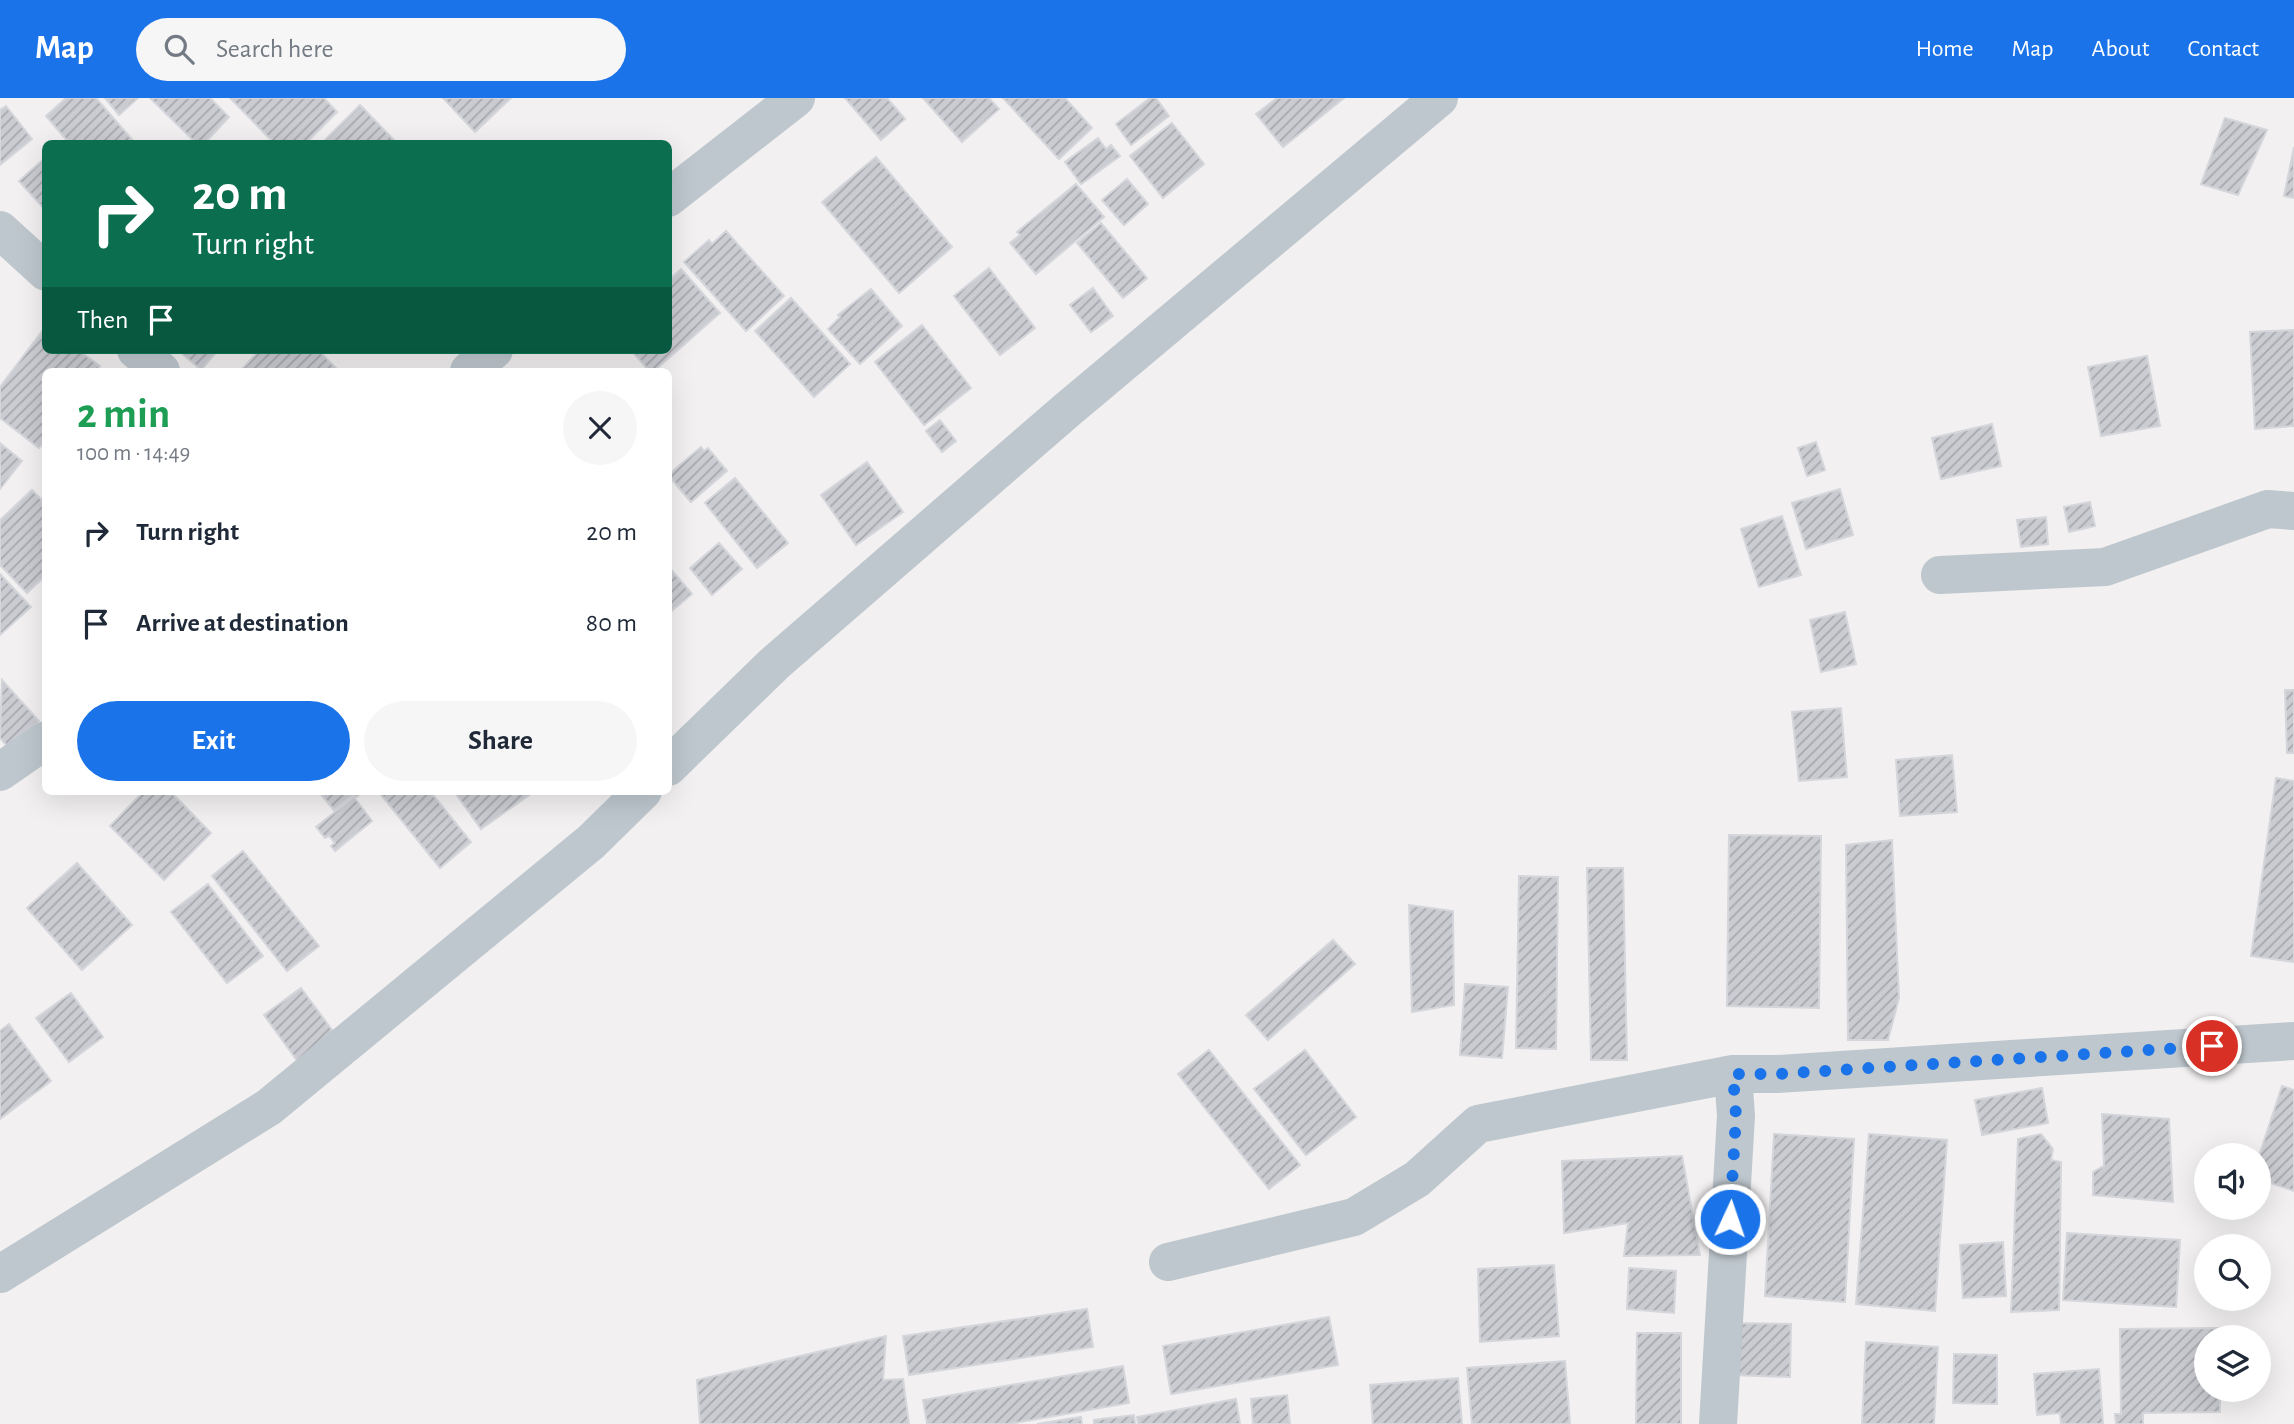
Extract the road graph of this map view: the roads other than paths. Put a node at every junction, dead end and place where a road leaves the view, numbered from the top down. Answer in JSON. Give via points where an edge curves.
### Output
{"nodes":[{"id":1,"x":796,"y":98,"type":"edge"},
{"id":2,"x":1439,"y":98,"type":"edge"},
{"id":3,"x":672,"y":195,"type":"edge"},
{"id":4,"x":0,"y":230,"type":"edge"},
{"id":5,"x":42,"y":268,"type":"edge"},
{"id":6,"x":141,"y":354,"type":"edge"},
{"id":7,"x":489,"y":354,"type":"edge"},
{"id":8,"x":157,"y":368,"type":"edge"},
{"id":9,"x":473,"y":368,"type":"edge"},
{"id":10,"x":2294,"y":511,"type":"edge"},
{"id":11,"x":1940,"y":575,"type":"dead end"},
{"id":12,"x":42,"y":743,"type":"edge"},
{"id":13,"x":672,"y":763,"type":"edge"},
{"id":14,"x":0,"y":772,"type":"edge"},
{"id":15,"x":639,"y":795,"type":"edge"},
{"id":16,"x":2294,"y":1041,"type":"edge"},
{"id":17,"x":1733,"y":1074,"type":"junction"},
{"id":18,"x":1168,"y":1262,"type":"dead end"},
{"id":19,"x":0,"y":1274,"type":"edge"},
{"id":20,"x":1718,"y":1424,"type":"edge"}],
"edges":[{"from":1,"to":3,"type":"street"},
{"from":2,"to":13,"type":"street","via":[[1077,401],[774,664]]},
{"from":4,"to":5,"type":"street"},
{"from":6,"to":8,"type":"street"},
{"from":7,"to":9,"type":"street"},
{"from":10,"to":11,"type":"street","via":[[2268,509],[2105,567]]},
{"from":12,"to":14,"type":"street"},
{"from":15,"to":19,"type":"street","via":[[591,842],[269,1107]]},
{"from":16,"to":17,"type":"street"},
{"from":17,"to":18,"type":"street","via":[[1478,1124],[1417,1180],[1354,1217]]},
{"from":17,"to":20,"type":"street","via":[[1736,1116]]}]}
